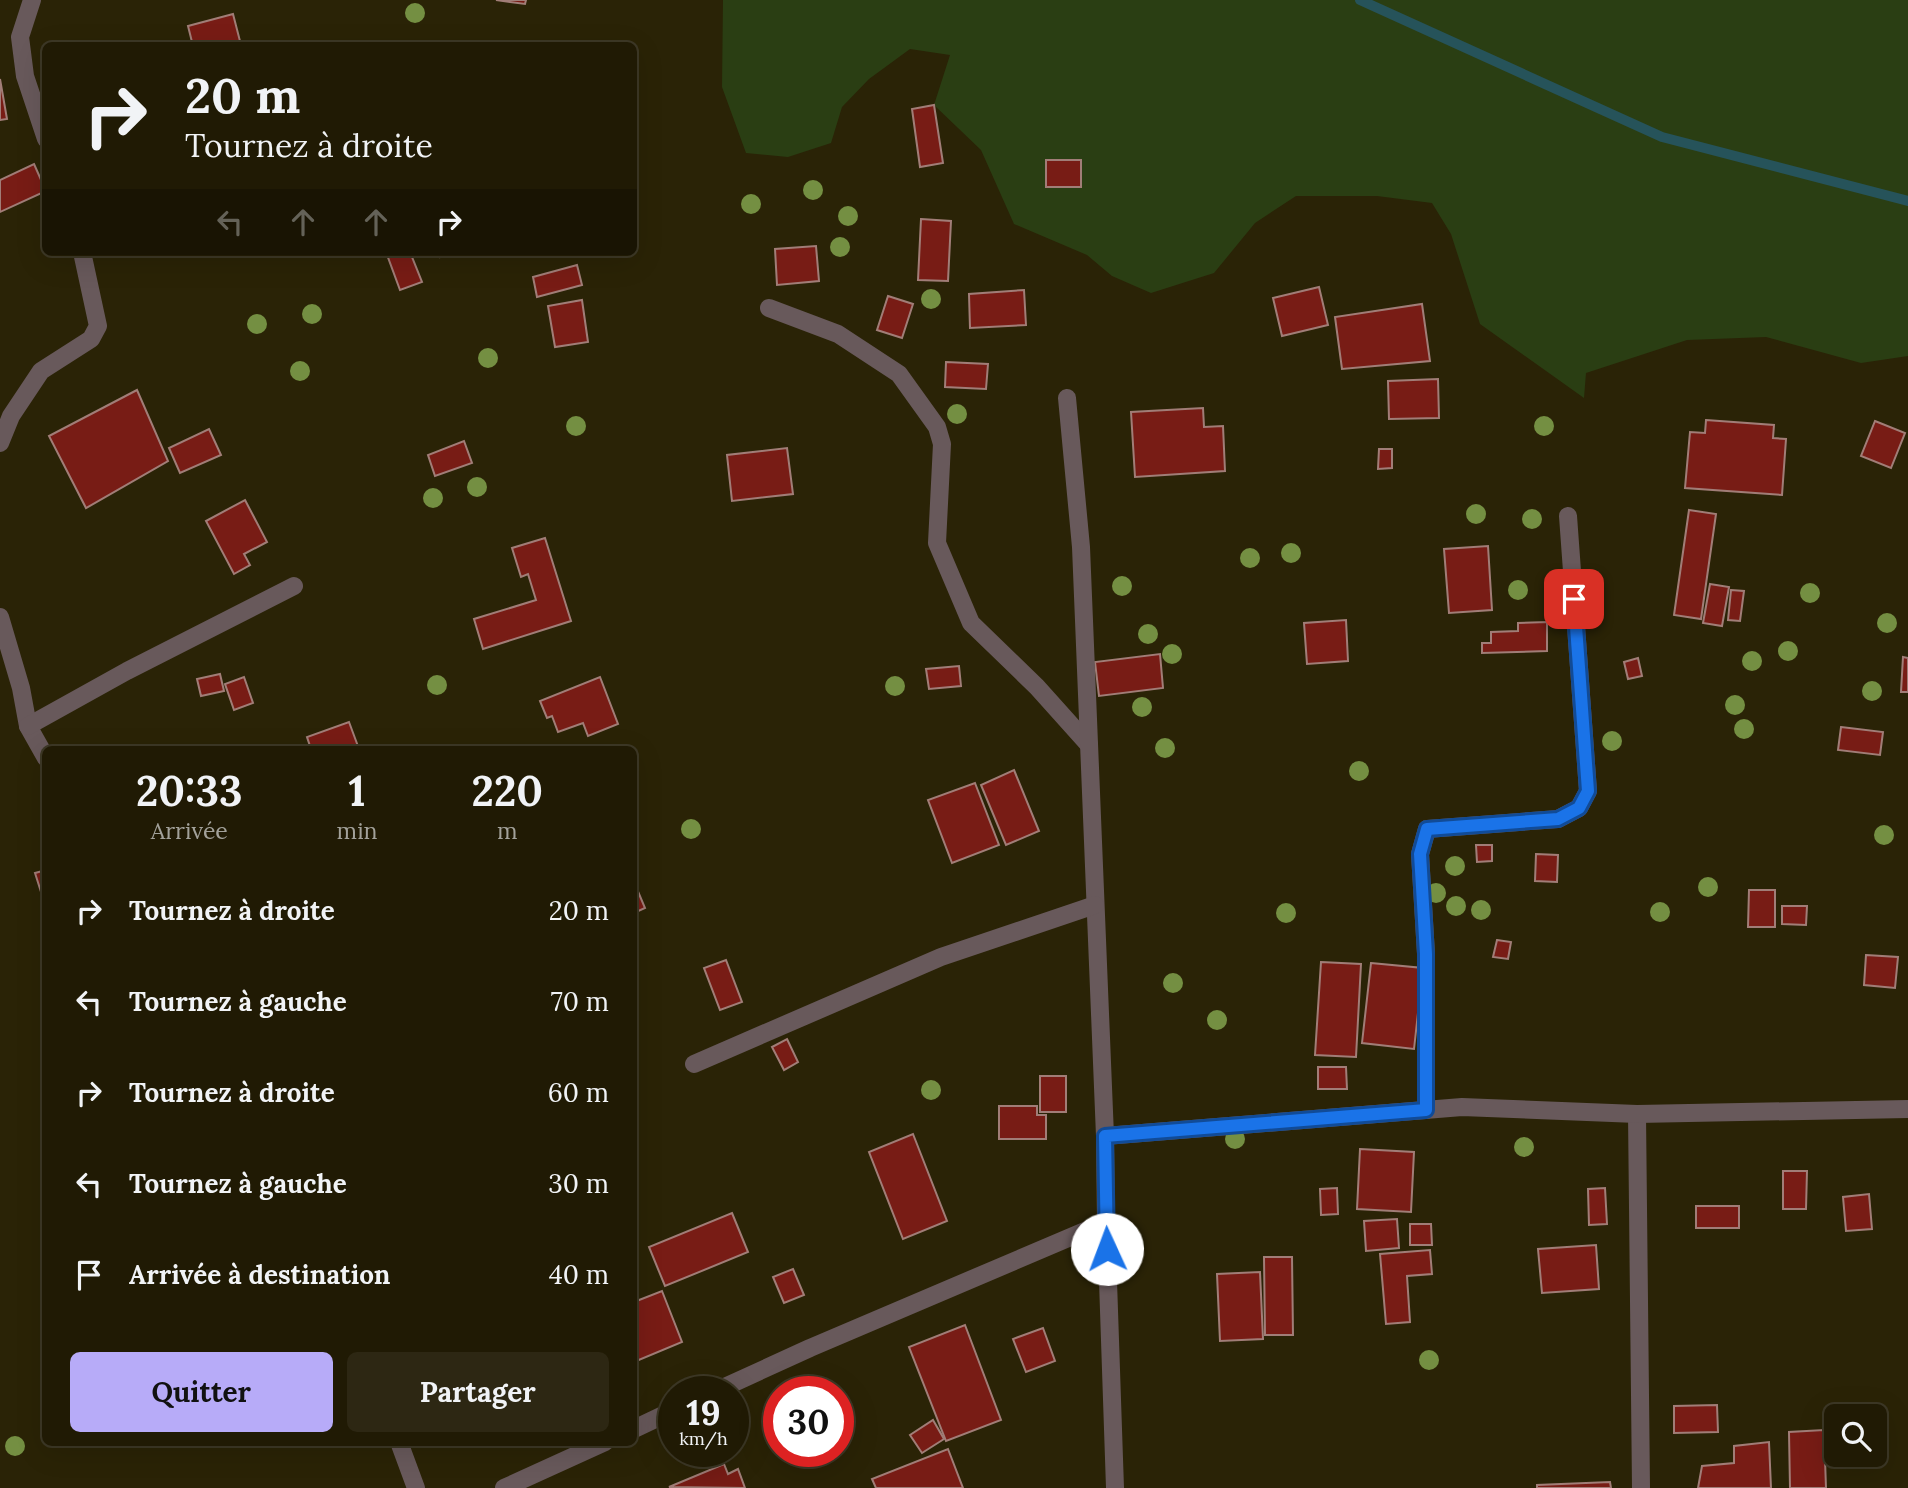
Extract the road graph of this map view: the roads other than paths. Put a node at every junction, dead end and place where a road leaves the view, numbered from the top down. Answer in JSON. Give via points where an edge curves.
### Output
{"nodes":[{"id":1,"x":32,"y":0,"type":"edge"},
{"id":2,"x":42,"y":127,"type":"edge"},
{"id":3,"x":83,"y":256,"type":"edge"},
{"id":4,"x":769,"y":308,"type":"dead end"},
{"id":5,"x":1067,"y":398,"type":"dead end"},
{"id":6,"x":0,"y":443,"type":"edge"},
{"id":7,"x":1568,"y":516,"type":"dead end"},
{"id":8,"x":293,"y":586,"type":"dead end"},
{"id":9,"x":0,"y":617,"type":"edge"},
{"id":10,"x":28,"y":726,"type":"junction"},
{"id":11,"x":1089,"y":745,"type":"junction"},
{"id":12,"x":42,"y":751,"type":"edge"},
{"id":13,"x":1095,"y":905,"type":"junction"},
{"id":14,"x":694,"y":1064,"type":"dead end"},
{"id":15,"x":1908,"y":1109,"type":"edge"},
{"id":16,"x":1426,"y":1110,"type":"junction"},
{"id":17,"x":1637,"y":1114,"type":"junction"},
{"id":18,"x":1105,"y":1136,"type":"junction"},
{"id":19,"x":1106,"y":1222,"type":"junction"},
{"id":20,"x":749,"y":1376,"type":"edge"},
{"id":21,"x":658,"y":1418,"type":"edge"},
{"id":22,"x":637,"y":1428,"type":"edge"},
{"id":23,"x":400,"y":1446,"type":"edge"},
{"id":24,"x":596,"y":1446,"type":"edge"},
{"id":25,"x":416,"y":1488,"type":"edge"},
{"id":26,"x":504,"y":1488,"type":"edge"},
{"id":27,"x":1115,"y":1488,"type":"edge"},
{"id":28,"x":1640,"y":1488,"type":"edge"}],
"edges":[{"from":1,"to":2,"type":"street","via":[[20,37],[25,76]]},
{"from":3,"to":6,"type":"street","via":[[98,326],[92,339],[41,371]]},
{"from":4,"to":11,"type":"street","via":[[838,334],[900,374],[940,435],[937,544],[971,623]]},
{"from":5,"to":11,"type":"street","via":[[1081,547]]},
{"from":7,"to":16,"type":"street","via":[[1588,791],[1579,808],[1558,819],[1427,829],[1420,854],[1426,954]]},
{"from":8,"to":10,"type":"street"},
{"from":9,"to":10,"type":"street"},
{"from":10,"to":12,"type":"street"},
{"from":11,"to":13,"type":"street"},
{"from":13,"to":14,"type":"street","via":[[941,957]]},
{"from":13,"to":18,"type":"street"},
{"from":15,"to":17,"type":"street"},
{"from":16,"to":17,"type":"street","via":[[1462,1107]]},
{"from":16,"to":18,"type":"street"},
{"from":17,"to":28,"type":"street"},
{"from":18,"to":19,"type":"street"},
{"from":19,"to":20,"type":"street"},
{"from":19,"to":27,"type":"street"},
{"from":21,"to":22,"type":"street"},
{"from":23,"to":25,"type":"street"},
{"from":24,"to":26,"type":"street"}]}
